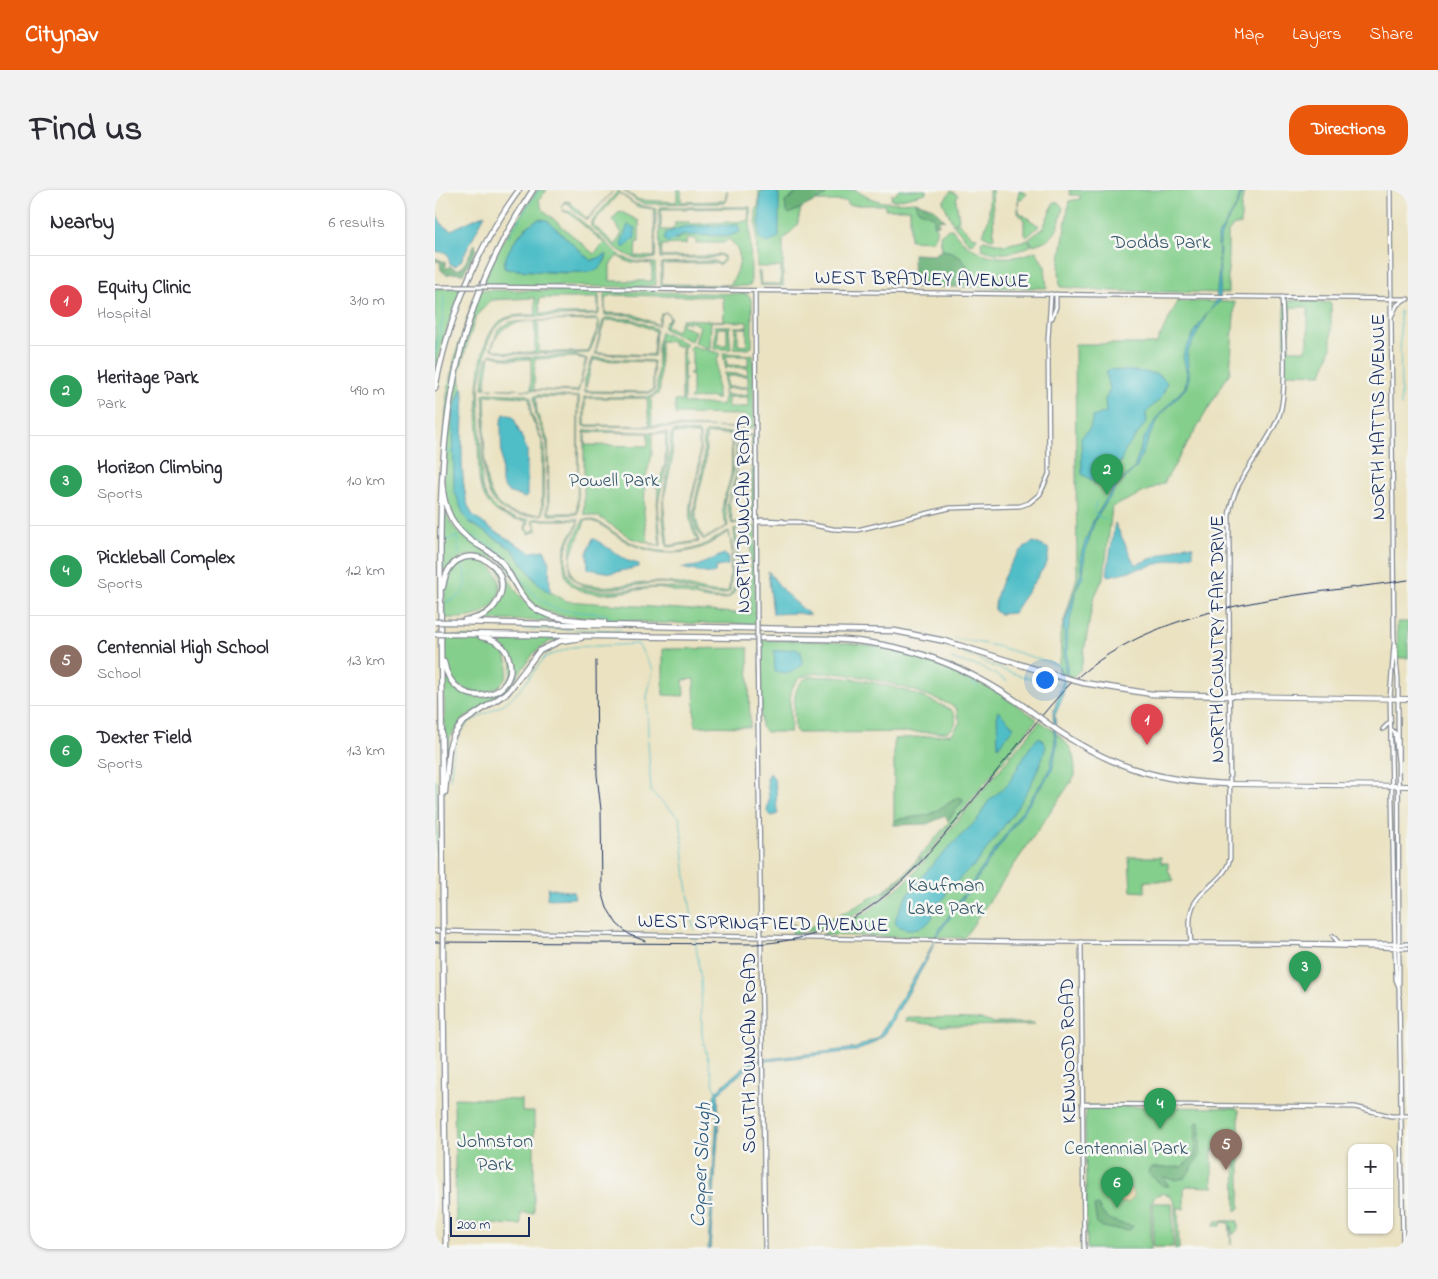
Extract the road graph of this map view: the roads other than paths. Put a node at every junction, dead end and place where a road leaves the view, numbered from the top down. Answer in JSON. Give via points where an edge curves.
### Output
{"nodes":[{"id":1,"x":519,"y":190,"type":"edge"},
{"id":2,"x":533,"y":190,"type":"edge"},
{"id":3,"x":1390,"y":190,"type":"edge"},
{"id":4,"x":435,"y":287,"type":"edge"},
{"id":5,"x":755,"y":291,"type":"junction"},
{"id":6,"x":1051,"y":294,"type":"junction"},
{"id":7,"x":1057,"y":294,"type":"junction"},
{"id":8,"x":1283,"y":297,"type":"junction"},
{"id":9,"x":1391,"y":298,"type":"junction"},
{"id":10,"x":1407,"y":299,"type":"edge"},
{"id":11,"x":1391,"y":315,"type":"junction"},
{"id":12,"x":1051,"y":321,"type":"junction"},
{"id":13,"x":453,"y":356,"type":"dead end"},
{"id":14,"x":435,"y":388,"type":"edge"},
{"id":15,"x":445,"y":393,"type":"dead end"},
{"id":16,"x":440,"y":456,"type":"junction"},
{"id":17,"x":757,"y":522,"type":"junction"},
{"id":18,"x":441,"y":601,"type":"junction"},
{"id":19,"x":451,"y":621,"type":"junction"},
{"id":20,"x":435,"y":622,"type":"edge"},
{"id":21,"x":620,"y":625,"type":"junction"},
{"id":22,"x":435,"y":634,"type":"edge"},
{"id":23,"x":457,"y":634,"type":"junction"},
{"id":24,"x":635,"y":636,"type":"junction"},
{"id":25,"x":1394,"y":643,"type":"junction"},
{"id":26,"x":441,"y":648,"type":"junction"},
{"id":27,"x":1228,"y":696,"type":"junction"},
{"id":28,"x":1390,"y":698,"type":"junction"},
{"id":29,"x":1399,"y":698,"type":"junction"},
{"id":30,"x":1408,"y":699,"type":"edge"},
{"id":31,"x":1391,"y":721,"type":"junction"},
{"id":32,"x":1383,"y":728,"type":"dead end"},
{"id":33,"x":1391,"y":728,"type":"junction"},
{"id":34,"x":760,"y":737,"type":"joint"},
{"id":35,"x":1399,"y":766,"type":"junction"},
{"id":36,"x":1231,"y":784,"type":"junction"},
{"id":37,"x":1393,"y":786,"type":"junction"},
{"id":38,"x":1399,"y":786,"type":"junction"},
{"id":39,"x":1408,"y":786,"type":"edge"},
{"id":40,"x":442,"y":831,"type":"junction"},
{"id":41,"x":435,"y":932,"type":"edge"},
{"id":42,"x":1333,"y":936,"type":"dead end"},
{"id":43,"x":762,"y":937,"type":"junction"},
{"id":44,"x":1081,"y":942,"type":"junction"},
{"id":45,"x":1338,"y":942,"type":"junction"},
{"id":46,"x":1191,"y":943,"type":"junction"},
{"id":47,"x":1395,"y":943,"type":"junction"},
{"id":48,"x":1301,"y":944,"type":"junction"},
{"id":49,"x":1408,"y":944,"type":"edge"},
{"id":50,"x":1400,"y":946,"type":"junction"},
{"id":51,"x":1395,"y":948,"type":"junction"},
{"id":52,"x":1408,"y":948,"type":"edge"},
{"id":53,"x":1399,"y":988,"type":"junction"},
{"id":54,"x":1082,"y":1104,"type":"junction"},
{"id":55,"x":1402,"y":1116,"type":"junction"},
{"id":56,"x":1408,"y":1116,"type":"edge"},
{"id":57,"x":446,"y":1249,"type":"edge"},
{"id":58,"x":765,"y":1249,"type":"edge"},
{"id":59,"x":1084,"y":1249,"type":"edge"},
{"id":60,"x":1403,"y":1249,"type":"edge"}],
"edges":[{"from":1,"to":14,"type":"highway","via":[[496,224],[471,272],[447,335]]},
{"from":2,"to":13,"type":"highway","via":[[507,227],[486,266],[469,303]]},
{"from":3,"to":9,"type":"main road","name":"NORTH MATTIS AVENUE"},
{"from":4,"to":5,"type":"main road","name":"WEST BRADLEY AVENUE","bridge":true},
{"from":5,"to":6,"type":"main road","name":"WEST BRADLEY AVENUE"},
{"from":5,"to":17,"type":"main road","name":"NORTH DUNCAN ROAD"},
{"from":6,"to":7,"type":"main road","name":"WEST BRADLEY AVENUE"},
{"from":6,"to":12,"type":"main road"},
{"from":7,"to":8,"type":"main road","name":"WEST BRADLEY AVENUE"},
{"from":7,"to":12,"type":"main road"},
{"from":8,"to":9,"type":"main road","name":"WEST BRADLEY AVENUE"},
{"from":8,"to":27,"type":"main road","name":"NORTH COUNTRY FAIR DRIVE","via":[[1281,408],[1230,508]]},
{"from":9,"to":10,"type":"main road","name":"WEST BRADLEY AVENUE"},
{"from":9,"to":11,"type":"main road","name":"NORTH MATTIS AVENUE"},
{"from":10,"to":11,"type":"main road","via":[[1397,305]]},
{"from":11,"to":25,"type":"main road","name":"NORTH MATTIS AVENUE"},
{"from":12,"to":17,"type":"main road","via":[[1048,339],[1049,474],[1045,487],[1034,500],[1015,507],[934,510],[857,530],[836,530],[804,523]]},
{"from":15,"to":16,"type":"highway"},
{"from":16,"to":18,"type":"highway"},
{"from":16,"to":21,"type":"highway","via":[[443,500],[451,520],[465,536],[498,558],[528,603],[557,618]]},
{"from":17,"to":34,"type":"main road","name":"NORTH DUNCAN ROAD","bridge":true},
{"from":18,"to":19,"type":"highway","via":[[446,573],[459,560],[480,557],[490,562],[498,572],[501,591],[491,610],[474,619]]},
{"from":18,"to":26,"type":"highway"},
{"from":19,"to":20,"type":"highway","bridge":true},
{"from":19,"to":21,"type":"highway"},
{"from":21,"to":27,"type":"highway","bridge":true,"via":[[895,631],[945,641],[1084,683],[1152,694]]},
{"from":22,"to":23,"type":"highway","bridge":true},
{"from":23,"to":24,"type":"highway"},
{"from":23,"to":26,"type":"highway","via":[[490,639],[504,648],[510,670],[500,689],[479,696],[461,691],[447,675]]},
{"from":24,"to":36,"type":"highway","bridge":true,"via":[[828,639],[891,645],[965,670],[1094,753],[1130,768],[1181,781]]},
{"from":24,"to":40,"type":"highway","via":[[570,639],[547,646],[534,655],[508,692],[466,719],[456,731],[449,748]]},
{"from":25,"to":28,"type":"main road","name":"NORTH MATTIS AVENUE"},
{"from":25,"to":29,"type":"main road","name":"NORTH MATTIS AVENUE"},
{"from":26,"to":40,"type":"highway"},
{"from":27,"to":28,"type":"main road"},
{"from":27,"to":36,"type":"main road","name":"NORTH COUNTRY FAIR DRIVE"},
{"from":28,"to":29,"type":"main road"},
{"from":28,"to":31,"type":"main road","name":"NORTH MATTIS AVENUE"},
{"from":29,"to":30,"type":"main road"},
{"from":29,"to":35,"type":"main road","name":"NORTH MATTIS AVENUE"},
{"from":31,"to":32,"type":"main road"},
{"from":31,"to":33,"type":"main road","name":"NORTH MATTIS AVENUE"},
{"from":33,"to":35,"type":"main road","via":[[1395,733]]},
{"from":33,"to":37,"type":"main road","name":"NORTH MATTIS AVENUE"},
{"from":34,"to":43,"type":"main road","name":"SOUTH DUNCAN ROAD"},
{"from":35,"to":38,"type":"main road","name":"NORTH MATTIS AVENUE"},
{"from":36,"to":37,"type":"main road"},
{"from":36,"to":46,"type":"main road","name":"NORTH COUNTRY FAIR DRIVE","via":[[1230,862],[1194,905],[1190,916]]},
{"from":37,"to":38,"type":"main road"},
{"from":37,"to":47,"type":"main road","name":"NORTH MATTIS AVENUE"},
{"from":38,"to":39,"type":"main road"},
{"from":38,"to":50,"type":"main road","name":"NORTH MATTIS AVENUE"},
{"from":40,"to":57,"type":"highway","bridge":true},
{"from":41,"to":43,"type":"main road","name":"WEST SPRINGFIELD AVENUE"},
{"from":42,"to":45,"type":"main road"},
{"from":43,"to":44,"type":"main road","name":"WEST SPRINGFIELD AVENUE"},
{"from":43,"to":58,"type":"main road","name":"SOUTH DUNCAN ROAD"},
{"from":44,"to":46,"type":"main road","name":"WEST SPRINGFIELD AVENUE"},
{"from":44,"to":54,"type":"main road","name":"KENWOOD ROAD"},
{"from":45,"to":47,"type":"main road","name":"WEST SPRINGFIELD AVENUE"},
{"from":45,"to":48,"type":"main road","name":"WEST SPRINGFIELD AVENUE"},
{"from":46,"to":48,"type":"main road","name":"WEST SPRINGFIELD AVENUE"},
{"from":47,"to":50,"type":"main road","name":"WEST SPRINGFIELD AVENUE"},
{"from":47,"to":51,"type":"main road","name":"NORTH MATTIS AVENUE"},
{"from":48,"to":51,"type":"main road","name":"WEST SPRINGFIELD AVENUE"},
{"from":49,"to":50,"type":"main road","name":"WEST SPRINGFIELD AVENUE"},
{"from":50,"to":51,"type":"main road","name":"WEST SPRINGFIELD AVENUE"},
{"from":50,"to":52,"type":"main road","name":"WEST SPRINGFIELD AVENUE"},
{"from":50,"to":53,"type":"main road","name":"NORTH MATTIS AVENUE"},
{"from":51,"to":53,"type":"main road","name":"NORTH MATTIS AVENUE"},
{"from":53,"to":55,"type":"main road"},
{"from":54,"to":55,"type":"main road","via":[[1355,1107]]},
{"from":54,"to":59,"type":"main road","name":"KENWOOD ROAD"},
{"from":55,"to":56,"type":"main road"},
{"from":55,"to":60,"type":"main road"}]}
